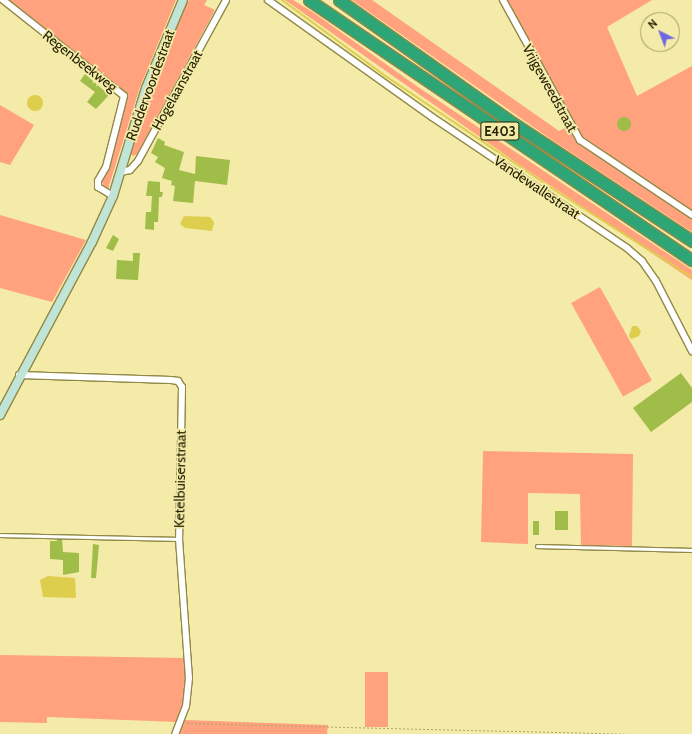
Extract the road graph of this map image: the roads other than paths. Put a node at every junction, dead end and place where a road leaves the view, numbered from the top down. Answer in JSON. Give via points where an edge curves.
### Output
{"nodes":[{"id":1,"x":3,"y":0,"type":"edge"},
{"id":2,"x":183,"y":0,"type":"edge"},
{"id":3,"x":226,"y":0,"type":"edge"},
{"id":4,"x":268,"y":0,"type":"edge"},
{"id":5,"x":309,"y":0,"type":"edge"},
{"id":6,"x":339,"y":0,"type":"edge"},
{"id":7,"x":503,"y":0,"type":"edge"},
{"id":8,"x":121,"y":172,"type":"junction"},
{"id":9,"x":113,"y":196,"type":"junction"},
{"id":10,"x":692,"y":215,"type":"edge"},
{"id":11,"x":692,"y":241,"type":"edge"},
{"id":12,"x":692,"y":260,"type":"edge"},
{"id":13,"x":692,"y":351,"type":"edge"},
{"id":14,"x":19,"y":375,"type":"junction"},
{"id":15,"x":0,"y":415,"type":"edge"},
{"id":16,"x":0,"y":535,"type":"edge"},
{"id":17,"x":179,"y":539,"type":"junction"},
{"id":18,"x":537,"y":546,"type":"dead end"},
{"id":19,"x":692,"y":550,"type":"edge"},
{"id":20,"x":175,"y":734,"type":"edge"}],
"edges":[{"from":1,"to":9,"type":"street","name":"Regenbeekweg","via":[[124,96],[106,167],[98,181],[98,188]]},
{"from":2,"to":8,"type":"street","name":"Ruddervoordestraat","via":[[146,88]]},
{"from":3,"to":8,"type":"street","name":"Hogelaanstraat","via":[[138,161],[130,170]]},
{"from":4,"to":13,"type":"street","name":"Vandewallestraat","via":[[432,117],[628,248],[642,261],[656,281]]},
{"from":5,"to":12,"type":"highway","number":"E403"},
{"from":6,"to":11,"type":"highway","number":"E403","via":[[506,119]]},
{"from":7,"to":10,"type":"street","name":"Vrijgeweedstraat","via":[[580,140]]},
{"from":8,"to":9,"type":"street","name":"Ruddervoordestraat"},
{"from":9,"to":14,"type":"street","name":"Ruddervoordestraat","via":[[92,242]]},
{"from":14,"to":15,"type":"street","name":"Ruddervoordestraat"},
{"from":14,"to":17,"type":"street","name":"Ketelbuiserstraat","via":[[171,380],[179,383],[182,390]]},
{"from":16,"to":17,"type":"lane"},
{"from":17,"to":20,"type":"street","name":"Ketelbuiserstraat","via":[[189,678],[186,706]]},
{"from":18,"to":19,"type":"lane"}]}
